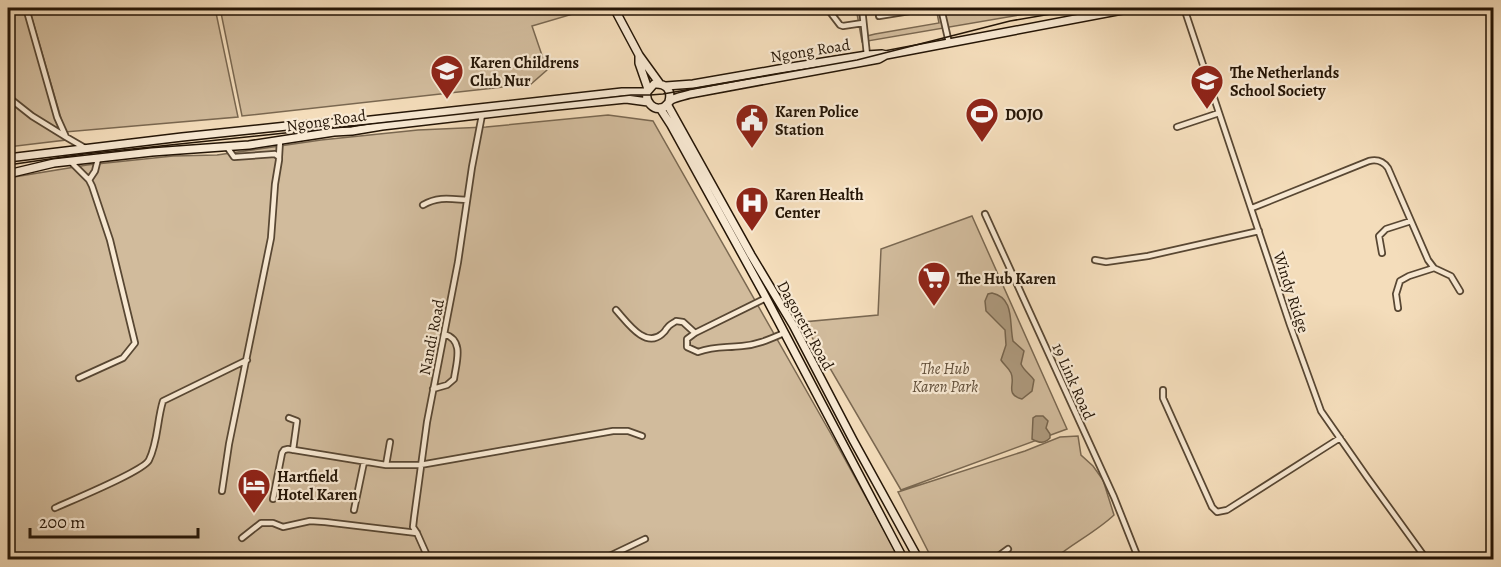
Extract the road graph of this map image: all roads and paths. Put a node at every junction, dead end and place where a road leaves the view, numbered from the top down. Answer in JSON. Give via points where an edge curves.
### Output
{"nodes":[{"id":1,"x":26,"y":8,"type":"edge"},
{"id":2,"x":614,"y":8,"type":"edge"},
{"id":3,"x":827,"y":8,"type":"edge"},
{"id":4,"x":862,"y":8,"type":"edge"},
{"id":5,"x":915,"y":8,"type":"edge"},
{"id":6,"x":941,"y":8,"type":"edge"},
{"id":7,"x":1133,"y":8,"type":"edge"},
{"id":8,"x":1184,"y":8,"type":"edge"},
{"id":9,"x":879,"y":16,"type":"dead end"},
{"id":10,"x":862,"y":23,"type":"junction"},
{"id":11,"x":949,"y":43,"type":"junction"},
{"id":12,"x":867,"y":55,"type":"junction"},
{"id":13,"x":886,"y":55,"type":"junction"},
{"id":14,"x":639,"y":56,"type":"junction"},
{"id":15,"x":810,"y":67,"type":"junction"},
{"id":16,"x":663,"y":85,"type":"junction"},
{"id":17,"x":647,"y":90,"type":"junction"},
{"id":18,"x":8,"y":97,"type":"edge"},
{"id":19,"x":648,"y":102,"type":"junction"},
{"id":20,"x":665,"y":104,"type":"junction"},
{"id":21,"x":1219,"y":113,"type":"junction"},
{"id":22,"x":482,"y":115,"type":"junction"},
{"id":23,"x":1178,"y":127,"type":"dead end"},
{"id":24,"x":66,"y":137,"type":"junction"},
{"id":25,"x":280,"y":140,"type":"junction"},
{"id":26,"x":227,"y":147,"type":"junction"},
{"id":27,"x":85,"y":148,"type":"junction"},
{"id":28,"x":279,"y":157,"type":"junction"},
{"id":29,"x":8,"y":158,"type":"edge"},
{"id":30,"x":98,"y":159,"type":"junction"},
{"id":31,"x":70,"y":161,"type":"junction"},
{"id":32,"x":8,"y":174,"type":"edge"},
{"id":33,"x":89,"y":180,"type":"junction"},
{"id":34,"x":467,"y":200,"type":"junction"},
{"id":35,"x":423,"y":205,"type":"dead end"},
{"id":36,"x":1252,"y":208,"type":"junction"},
{"id":37,"x":985,"y":214,"type":"dead end"},
{"id":38,"x":1411,"y":221,"type":"junction"},
{"id":39,"x":1259,"y":231,"type":"junction"},
{"id":40,"x":1382,"y":253,"type":"dead end"},
{"id":41,"x":1095,"y":260,"type":"dead end"},
{"id":42,"x":1434,"y":268,"type":"junction"},
{"id":43,"x":1460,"y":291,"type":"dead end"},
{"id":44,"x":766,"y":298,"type":"junction"},
{"id":45,"x":1398,"y":308,"type":"dead end"},
{"id":46,"x":616,"y":310,"type":"dead end"},
{"id":47,"x":695,"y":333,"type":"junction"},
{"id":48,"x":784,"y":333,"type":"junction"},
{"id":49,"x":444,"y":334,"type":"junction"},
{"id":50,"x":247,"y":360,"type":"junction"},
{"id":51,"x":79,"y":378,"type":"dead end"},
{"id":52,"x":433,"y":388,"type":"junction"},
{"id":53,"x":1163,"y":390,"type":"dead end"},
{"id":54,"x":289,"y":418,"type":"dead end"},
{"id":55,"x":642,"y":436,"type":"dead end"},
{"id":56,"x":1340,"y":438,"type":"junction"},
{"id":57,"x":390,"y":442,"type":"dead end"},
{"id":58,"x":293,"y":450,"type":"junction"},
{"id":59,"x":364,"y":462,"type":"junction"},
{"id":60,"x":386,"y":465,"type":"junction"},
{"id":61,"x":420,"y":465,"type":"junction"},
{"id":62,"x":222,"y":491,"type":"dead end"},
{"id":63,"x":273,"y":499,"type":"dead end"},
{"id":64,"x":55,"y":508,"type":"dead end"},
{"id":65,"x":354,"y":510,"type":"dead end"},
{"id":66,"x":417,"y":533,"type":"junction"},
{"id":67,"x":242,"y":538,"type":"dead end"},
{"id":68,"x":645,"y":539,"type":"dead end"},
{"id":69,"x":1008,"y":549,"type":"dead end"},
{"id":70,"x":429,"y":560,"type":"edge"},
{"id":71,"x":601,"y":560,"type":"edge"},
{"id":72,"x":904,"y":560,"type":"edge"},
{"id":73,"x":919,"y":560,"type":"edge"},
{"id":74,"x":993,"y":560,"type":"edge"},
{"id":75,"x":1139,"y":560,"type":"edge"},
{"id":76,"x":1427,"y":560,"type":"edge"}],
"edges":[{"from":1,"to":24,"type":"street"},
{"from":2,"to":14,"type":"main road"},
{"from":3,"to":10,"type":"street","via":[[840,25]]},
{"from":4,"to":10,"type":"street"},
{"from":5,"to":9,"type":"street"},
{"from":6,"to":11,"type":"street"},
{"from":7,"to":11,"type":"main road","name":"Ngong Road"},
{"from":8,"to":21,"type":"street","name":"Windy Ridge"},
{"from":10,"to":12,"type":"street"},
{"from":11,"to":13,"type":"main road","name":"Ngong Road"},
{"from":12,"to":13,"type":"main road","name":"Ngong Road"},
{"from":12,"to":15,"type":"main road","name":"Ngong Road"},
{"from":13,"to":15,"type":"main road","name":"Ngong Road"},
{"from":14,"to":16,"type":"main road"},
{"from":14,"to":17,"type":"main road"},
{"from":15,"to":16,"type":"main road","name":"Ngong Road"},
{"from":15,"to":20,"type":"main road","name":"Ngong Road","via":[[690,94]]},
{"from":16,"to":17,"type":"main road","via":[[654,84]]},
{"from":16,"to":20,"type":"main road","via":[[670,93]]},
{"from":17,"to":19,"type":"main road"},
{"from":17,"to":27,"type":"main road","name":"Ngong Road"},
{"from":18,"to":24,"type":"street"},
{"from":19,"to":20,"type":"main road","via":[[652,106]]},
{"from":19,"to":22,"type":"main road","name":"Ngong Road","via":[[626,99]]},
{"from":20,"to":44,"type":"main road","name":"Dagoretti Road","via":[[671,125]]},
{"from":20,"to":73,"type":"main road","name":"Dagoretti Road","via":[[793,325]]},
{"from":21,"to":23,"type":"street"},
{"from":21,"to":36,"type":"street","name":"Windy Ridge"},
{"from":22,"to":25,"type":"main road","name":"Ngong Road"},
{"from":22,"to":34,"type":"street","name":"Nandi Road"},
{"from":24,"to":27,"type":"street"},
{"from":25,"to":26,"type":"main road","name":"Ngong Road"},
{"from":25,"to":28,"type":"street"},
{"from":26,"to":28,"type":"street","via":[[234,157]]},
{"from":26,"to":30,"type":"main road","name":"Ngong Road"},
{"from":27,"to":29,"type":"main road","name":"Ngong Road"},
{"from":28,"to":50,"type":"street","via":[[271,238]]},
{"from":30,"to":31,"type":"main road","name":"Ngong Road"},
{"from":30,"to":33,"type":"street"},
{"from":31,"to":32,"type":"main road","name":"Ngong Road"},
{"from":31,"to":33,"type":"street"},
{"from":33,"to":51,"type":"street","via":[[110,240],[135,343],[123,358]]},
{"from":34,"to":35,"type":"street","via":[[441,198]]},
{"from":34,"to":49,"type":"street","name":"Nandi Road"},
{"from":36,"to":38,"type":"street","via":[[1375,160],[1388,168]]},
{"from":36,"to":39,"type":"street","name":"Windy Ridge"},
{"from":37,"to":75,"type":"street","name":"19 Link Road"},
{"from":38,"to":40,"type":"street","via":[[1386,229],[1380,236]]},
{"from":38,"to":42,"type":"street"},
{"from":39,"to":41,"type":"street","via":[[1148,256]]},
{"from":39,"to":56,"type":"street","name":"Windy Ridge","via":[[1321,411]]},
{"from":42,"to":43,"type":"street","via":[[1451,276]]},
{"from":42,"to":45,"type":"street","via":[[1400,281],[1396,294]]},
{"from":44,"to":47,"type":"street"},
{"from":44,"to":48,"type":"main road","name":"Dagoretti Road"},
{"from":46,"to":47,"type":"street","via":[[648,339],[663,334],[676,321]]},
{"from":47,"to":48,"type":"street","via":[[687,339],[687,346],[698,352],[762,342]]},
{"from":48,"to":72,"type":"main road","name":"Dagoretti Road"},
{"from":49,"to":52,"type":"street","name":"Nandi Road"},
{"from":49,"to":52,"type":"street","via":[[458,348],[454,379]]},
{"from":50,"to":62,"type":"street"},
{"from":50,"to":64,"type":"street","via":[[164,401],[147,464]]},
{"from":52,"to":61,"type":"street","name":"Nandi Road"},
{"from":53,"to":56,"type":"street","via":[[1163,398],[1217,512],[1227,510]]},
{"from":54,"to":58,"type":"street","via":[[297,421]]},
{"from":55,"to":61,"type":"street","via":[[614,431]]},
{"from":56,"to":76,"type":"street","name":"Windy Ridge"},
{"from":57,"to":60,"type":"street"},
{"from":58,"to":59,"type":"street"},
{"from":58,"to":63,"type":"street","via":[[282,453]]},
{"from":59,"to":60,"type":"street"},
{"from":59,"to":65,"type":"street"},
{"from":60,"to":61,"type":"street"},
{"from":61,"to":66,"type":"street","name":"Nandi Road","via":[[413,527]]},
{"from":66,"to":67,"type":"street","via":[[310,521],[284,527],[261,523]]},
{"from":66,"to":70,"type":"street","name":"Nandi Road"},
{"from":68,"to":71,"type":"street"},
{"from":69,"to":74,"type":"street"}]}
